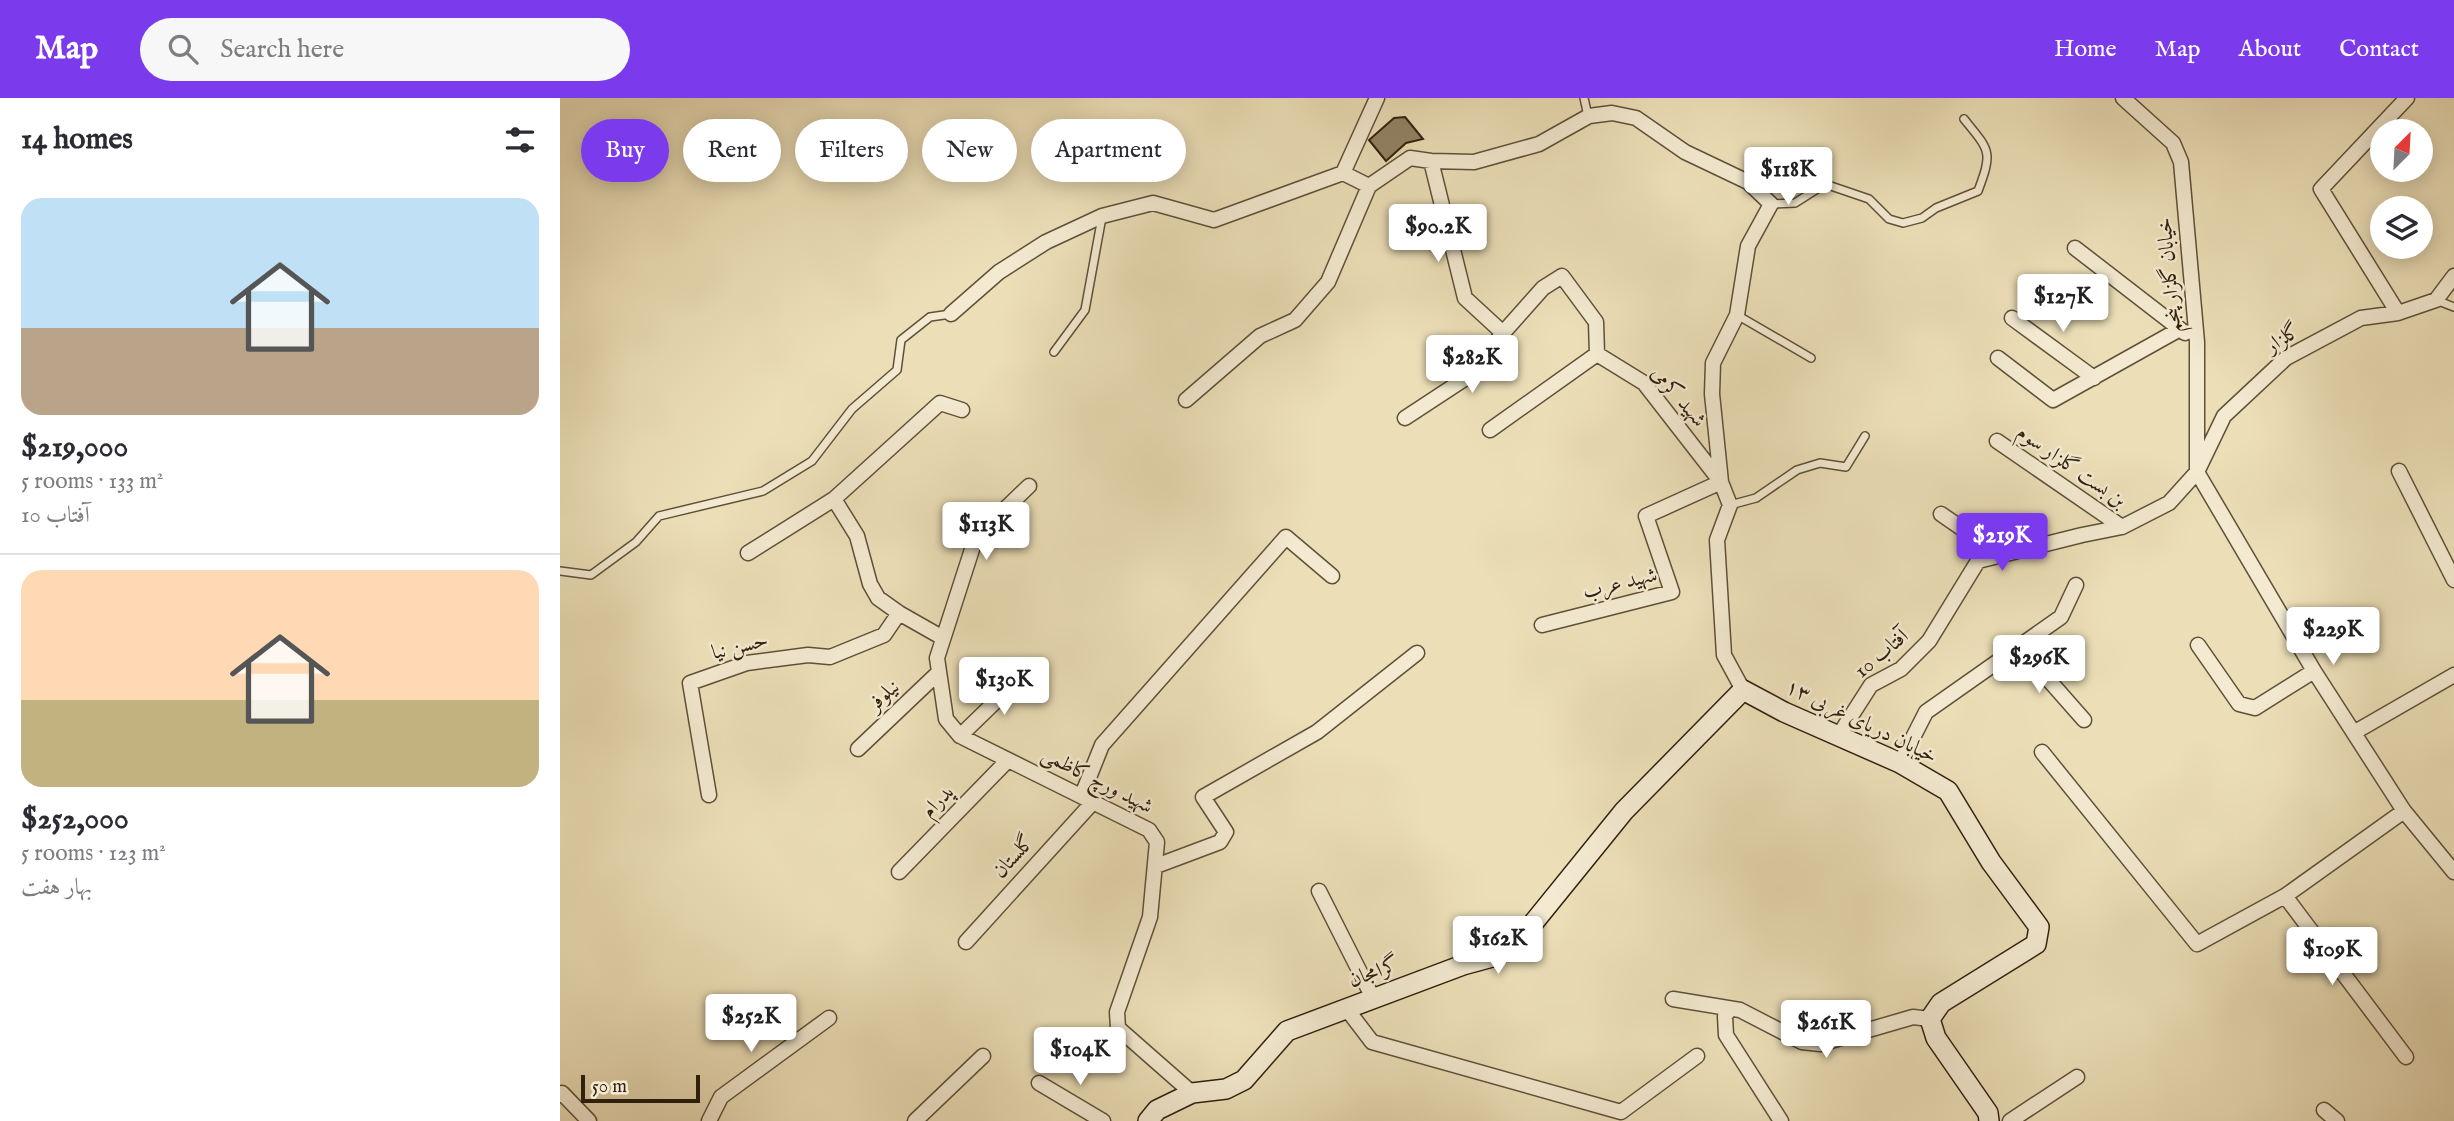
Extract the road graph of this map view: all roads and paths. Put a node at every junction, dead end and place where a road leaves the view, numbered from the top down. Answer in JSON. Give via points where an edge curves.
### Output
{"nodes":[{"id":1,"x":1377,"y":98,"type":"edge"},
{"id":2,"x":1584,"y":98,"type":"edge"},
{"id":3,"x":2123,"y":98,"type":"edge"},
{"id":4,"x":2407,"y":98,"type":"edge"},
{"id":5,"x":1588,"y":116,"type":"junction"},
{"id":6,"x":1964,"y":119,"type":"dead end"},
{"id":7,"x":1431,"y":161,"type":"junction"},
{"id":8,"x":1343,"y":173,"type":"junction"},
{"id":9,"x":1369,"y":186,"type":"junction"},
{"id":10,"x":1771,"y":204,"type":"junction"},
{"id":11,"x":1102,"y":216,"type":"junction"},
{"id":12,"x":2075,"y":248,"type":"dead end"},
{"id":13,"x":2454,"y":276,"type":"edge"},
{"id":14,"x":2436,"y":300,"type":"junction"},
{"id":15,"x":2454,"y":307,"type":"edge"},
{"id":16,"x":2398,"y":313,"type":"junction"},
{"id":17,"x":951,"y":314,"type":"joint"},
{"id":18,"x":1737,"y":315,"type":"junction"},
{"id":19,"x":2012,"y":318,"type":"dead end"},
{"id":20,"x":2180,"y":329,"type":"junction"},
{"id":21,"x":1503,"y":333,"type":"junction"},
{"id":22,"x":2197,"y":342,"type":"junction"},
{"id":23,"x":1054,"y":352,"type":"dead end"},
{"id":24,"x":1597,"y":354,"type":"junction"},
{"id":25,"x":1811,"y":358,"type":"dead end"},
{"id":26,"x":1998,"y":358,"type":"dead end"},
{"id":27,"x":2094,"y":378,"type":"junction"},
{"id":28,"x":1186,"y":400,"type":"dead end"},
{"id":29,"x":962,"y":410,"type":"dead end"},
{"id":30,"x":1405,"y":418,"type":"dead end"},
{"id":31,"x":1490,"y":430,"type":"dead end"},
{"id":32,"x":1866,"y":436,"type":"dead end"},
{"id":33,"x":1997,"y":441,"type":"dead end"},
{"id":34,"x":2399,"y":471,"type":"dead end"},
{"id":35,"x":2197,"y":472,"type":"junction"},
{"id":36,"x":1721,"y":482,"type":"junction"},
{"id":37,"x":1029,"y":486,"type":"dead end"},
{"id":38,"x":834,"y":499,"type":"junction"},
{"id":39,"x":1730,"y":505,"type":"junction"},
{"id":40,"x":1941,"y":514,"type":"dead end"},
{"id":41,"x":2122,"y":527,"type":"junction"},
{"id":42,"x":748,"y":553,"type":"dead end"},
{"id":43,"x":1978,"y":561,"type":"junction"},
{"id":44,"x":560,"y":571,"type":"edge"},
{"id":45,"x":1332,"y":576,"type":"dead end"},
{"id":46,"x":2454,"y":580,"type":"edge"},
{"id":47,"x":2076,"y":585,"type":"dead end"},
{"id":48,"x":899,"y":613,"type":"junction"},
{"id":49,"x":1542,"y":625,"type":"dead end"},
{"id":50,"x":943,"y":638,"type":"junction"},
{"id":51,"x":2019,"y":646,"type":"junction"},
{"id":52,"x":2198,"y":646,"type":"dead end"},
{"id":53,"x":1417,"y":653,"type":"dead end"},
{"id":54,"x":2314,"y":671,"type":"junction"},
{"id":55,"x":939,"y":673,"type":"junction"},
{"id":56,"x":1025,"y":673,"type":"dead end"},
{"id":57,"x":2454,"y":674,"type":"edge"},
{"id":58,"x":1743,"y":690,"type":"junction"},
{"id":59,"x":2084,"y":720,"type":"dead end"},
{"id":60,"x":2355,"y":732,"type":"junction"},
{"id":61,"x":1839,"y":735,"type":"junction"},
{"id":62,"x":960,"y":736,"type":"junction"},
{"id":63,"x":858,"y":749,"type":"dead end"},
{"id":64,"x":2042,"y":752,"type":"dead end"},
{"id":65,"x":1008,"y":760,"type":"junction"},
{"id":66,"x":1900,"y":763,"type":"junction"},
{"id":67,"x":709,"y":795,"type":"dead end"},
{"id":68,"x":1088,"y":798,"type":"junction"},
{"id":69,"x":2404,"y":811,"type":"junction"},
{"id":70,"x":1156,"y":866,"type":"junction"},
{"id":71,"x":899,"y":872,"type":"dead end"},
{"id":72,"x":2454,"y":872,"type":"edge"},
{"id":73,"x":1319,"y":891,"type":"dead end"},
{"id":74,"x":2285,"y":896,"type":"junction"},
{"id":75,"x":966,"y":942,"type":"dead end"},
{"id":76,"x":1373,"y":998,"type":"junction"},
{"id":77,"x":1673,"y":999,"type":"dead end"},
{"id":78,"x":1346,"y":1008,"type":"junction"},
{"id":79,"x":1729,"y":1010,"type":"junction"},
{"id":80,"x":829,"y":1018,"type":"dead end"},
{"id":81,"x":1930,"y":1018,"type":"junction"},
{"id":82,"x":983,"y":1056,"type":"dead end"},
{"id":83,"x":1697,"y":1056,"type":"dead end"},
{"id":84,"x":2406,"y":1057,"type":"dead end"},
{"id":85,"x":2077,"y":1077,"type":"dead end"},
{"id":86,"x":1039,"y":1083,"type":"dead end"},
{"id":87,"x":1192,"y":1093,"type":"junction"},
{"id":88,"x":560,"y":1095,"type":"edge"},
{"id":89,"x":2324,"y":1110,"type":"dead end"},
{"id":90,"x":1620,"y":1117,"type":"edge"},
{"id":91,"x":589,"y":1121,"type":"edge"},
{"id":92,"x":709,"y":1121,"type":"edge"},
{"id":93,"x":915,"y":1121,"type":"edge"},
{"id":94,"x":1102,"y":1121,"type":"edge"},
{"id":95,"x":1148,"y":1121,"type":"edge"},
{"id":96,"x":1782,"y":1121,"type":"edge"},
{"id":97,"x":1989,"y":1121,"type":"edge"},
{"id":98,"x":2010,"y":1121,"type":"edge"},
{"id":99,"x":2337,"y":1121,"type":"edge"}],
"edges":[{"from":1,"to":8,"type":"street"},
{"from":2,"to":5,"type":"lane"},
{"from":3,"to":22,"type":"street","name":"خیابان گلزار پنجم","via":[[2173,143],[2181,162]]},
{"from":4,"to":16,"type":"street","via":[[2321,189]]},
{"from":5,"to":7,"type":"street","via":[[1539,144],[1474,162]]},
{"from":5,"to":10,"type":"street","via":[[1612,113],[1636,118],[1685,152],[1748,182]]},
{"from":6,"to":10,"type":"lane","via":[[1986,146],[1987,167],[1978,191],[1922,218],[1903,223],[1889,219],[1869,200],[1825,184],[1795,202]]},
{"from":7,"to":9,"type":"street","via":[[1410,158]]},
{"from":7,"to":21,"type":"street","via":[[1465,298]]},
{"from":8,"to":9,"type":"street"},
{"from":8,"to":11,"type":"street","via":[[1214,220],[1153,203]]},
{"from":9,"to":28,"type":"street","via":[[1328,282],[1295,320],[1260,336]]},
{"from":10,"to":18,"type":"street","via":[[1748,246]]},
{"from":11,"to":17,"type":"street","via":[[1046,242],[999,272]]},
{"from":11,"to":23,"type":"lane","via":[[1085,310]]},
{"from":12,"to":20,"type":"street"},
{"from":13,"to":14,"type":"street"},
{"from":14,"to":15,"type":"lane"},
{"from":14,"to":16,"type":"street","name":"گلزار"},
{"from":16,"to":35,"type":"street","name":"گلزار","via":[[2361,318],[2286,358],[2224,416]]},
{"from":17,"to":44,"type":"lane","via":[[930,317],[901,340],[897,370],[852,409],[812,461],[763,491],[659,516],[636,542],[591,575]]},
{"from":18,"to":25,"type":"lane"},
{"from":18,"to":36,"type":"street","via":[[1713,363]]},
{"from":19,"to":27,"type":"street"},
{"from":20,"to":22,"type":"street"},
{"from":20,"to":27,"type":"street"},
{"from":21,"to":24,"type":"street","via":[[1544,288],[1562,276],[1597,321]]},
{"from":21,"to":30,"type":"street","via":[[1469,376]]},
{"from":22,"to":35,"type":"street","name":"خیابان گلزار پنجم"},
{"from":24,"to":31,"type":"street"},
{"from":24,"to":36,"type":"street","name":"شهید کرمی","via":[[1644,383]]},
{"from":26,"to":27,"type":"street","via":[[2053,400]]},
{"from":29,"to":38,"type":"street","via":[[940,403]]},
{"from":32,"to":39,"type":"lane","via":[[1846,467],[1819,463],[1797,470],[1756,498]]},
{"from":33,"to":41,"type":"street","name":"بن بست گلزار سوم"},
{"from":34,"to":46,"type":"street"},
{"from":35,"to":41,"type":"street","via":[[2169,503]]},
{"from":35,"to":54,"type":"street"},
{"from":36,"to":39,"type":"street"},
{"from":36,"to":49,"type":"street","name":"شهید عرب","via":[[1646,516],[1672,592]]},
{"from":37,"to":50,"type":"street","via":[[976,537]]},
{"from":38,"to":42,"type":"street"},
{"from":38,"to":48,"type":"street","via":[[857,536],[870,584],[878,598]]},
{"from":39,"to":58,"type":"street","via":[[1717,540],[1724,654]]},
{"from":40,"to":43,"type":"street","via":[[1980,541]]},
{"from":41,"to":43,"type":"street"},
{"from":43,"to":61,"type":"street","name":"آفتاب 10","via":[[1929,641],[1901,669],[1871,685]]},
{"from":45,"to":68,"type":"street","via":[[1286,537],[1102,745]]},
{"from":47,"to":51,"type":"street","via":[[2061,617]]},
{"from":48,"to":50,"type":"street"},
{"from":48,"to":67,"type":"street","name":"حسن نیا","via":[[884,635],[830,657],[808,655],[747,663],[690,683]]},
{"from":50,"to":55,"type":"street","via":[[937,658]]},
{"from":51,"to":59,"type":"street"},
{"from":51,"to":66,"type":"street","via":[[1926,712]]},
{"from":52,"to":54,"type":"street","via":[[2239,704],[2255,708]]},
{"from":53,"to":70,"type":"street","via":[[1317,732],[1203,797],[1226,832],[1220,842]]},
{"from":54,"to":60,"type":"street"},
{"from":55,"to":62,"type":"street","via":[[946,719]]},
{"from":55,"to":63,"type":"street","name":"نیلوفر"},
{"from":56,"to":62,"type":"street"},
{"from":57,"to":60,"type":"street"},
{"from":58,"to":61,"type":"street","name":"خیابان دریای غربی ۱۳"},
{"from":58,"to":76,"type":"street","name":"گرامجان","via":[[1625,811],[1517,943],[1496,956]]},
{"from":60,"to":69,"type":"street"},
{"from":61,"to":66,"type":"street","name":"خیابان دریای غربی ۱۳"},
{"from":62,"to":65,"type":"street","name":"شهید ورچ کاظمی"},
{"from":64,"to":74,"type":"street","via":[[2197,944]]},
{"from":65,"to":68,"type":"street","name":"شهید ورچ کاظمی"},
{"from":65,"to":71,"type":"street","name":"پدرام"},
{"from":66,"to":81,"type":"street","name":"خیابان دریای غربی ۱۳","via":[[1948,791],[1991,862],[2039,927],[2036,944],[1941,1003]]},
{"from":68,"to":70,"type":"street","name":"شهید ورچ کاظمی","via":[[1149,830],[1157,842]]},
{"from":68,"to":75,"type":"street","name":"گلستان"},
{"from":69,"to":72,"type":"street"},
{"from":69,"to":74,"type":"street"},
{"from":70,"to":87,"type":"street","name":"شهید ورچ کاظمی","via":[[1150,917],[1117,1012],[1118,1028]]},
{"from":73,"to":76,"type":"street"},
{"from":74,"to":84,"type":"street"},
{"from":76,"to":78,"type":"street","name":"گرامجان"},
{"from":77,"to":79,"type":"street"},
{"from":78,"to":87,"type":"street","name":"گرامجان","via":[[1287,1031],[1244,1080],[1226,1089]]},
{"from":78,"to":90,"type":"street","via":[[1372,1042]]},
{"from":79,"to":81,"type":"street","via":[[1740,1010],[1802,1042],[1820,1044],[1913,1017]]},
{"from":79,"to":96,"type":"street","via":[[1726,1035]]},
{"from":80,"to":92,"type":"street","via":[[721,1097]]},
{"from":81,"to":97,"type":"street","via":[[1936,1038]]},
{"from":82,"to":93,"type":"street"},
{"from":83,"to":90,"type":"street"},
{"from":85,"to":98,"type":"street"},
{"from":86,"to":94,"type":"street"},
{"from":87,"to":95,"type":"street","name":"گرامجان","via":[[1157,1110]]},
{"from":88,"to":91,"type":"street"},
{"from":89,"to":99,"type":"street"}]}
